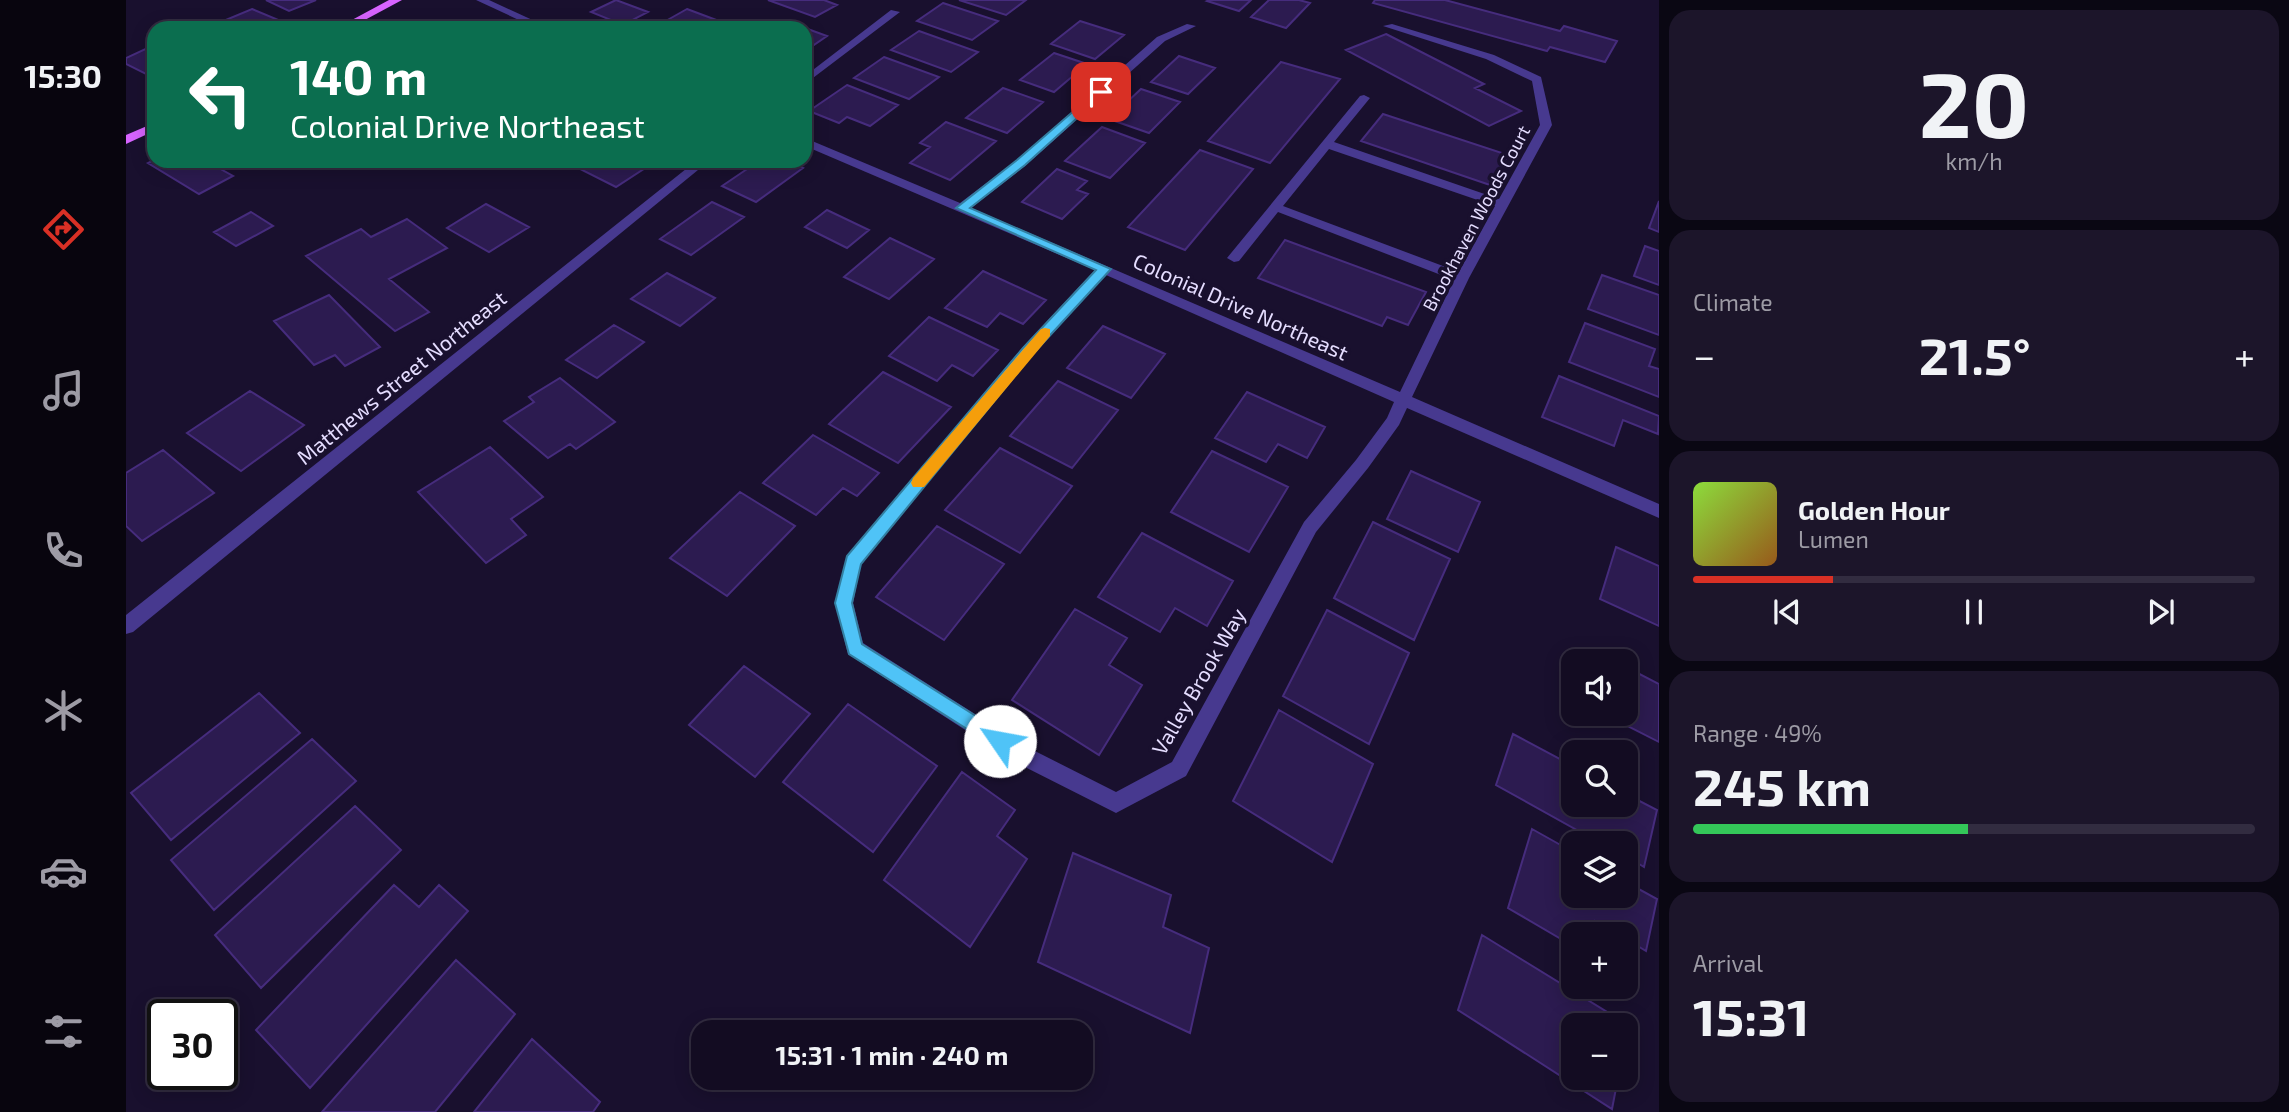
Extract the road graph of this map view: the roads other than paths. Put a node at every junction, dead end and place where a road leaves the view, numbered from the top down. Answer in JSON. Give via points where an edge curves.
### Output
{"nodes":[{"id":1,"x":397,"y":0,"type":"edge"},
{"id":2,"x":481,"y":0,"type":"edge"},
{"id":3,"x":895,"y":12,"type":"dead end"},
{"id":4,"x":356,"y":21,"type":"edge"},
{"id":5,"x":529,"y":21,"type":"edge"},
{"id":6,"x":1191,"y":26,"type":"dead end"},
{"id":7,"x":1388,"y":26,"type":"dead end"},
{"id":8,"x":812,"y":76,"type":"edge"},
{"id":9,"x":1363,"y":98,"type":"dead end"},
{"id":10,"x":147,"y":130,"type":"edge"},
{"id":11,"x":126,"y":140,"type":"edge"},
{"id":12,"x":1327,"y":144,"type":"junction"},
{"id":13,"x":812,"y":145,"type":"edge"},
{"id":14,"x":693,"y":168,"type":"edge"},
{"id":15,"x":1503,"y":204,"type":"junction"},
{"id":16,"x":1275,"y":207,"type":"junction"},
{"id":17,"x":962,"y":208,"type":"junction"},
{"id":18,"x":1234,"y":258,"type":"dead end"},
{"id":19,"x":1104,"y":269,"type":"junction"},
{"id":20,"x":1462,"y":278,"type":"junction"},
{"id":21,"x":1403,"y":400,"type":"junction"},
{"id":22,"x":1659,"y":511,"type":"edge"},
{"id":23,"x":126,"y":626,"type":"edge"}],
"edges":[{"from":1,"to":4,"type":"main road"},
{"from":2,"to":5,"type":"street"},
{"from":3,"to":8,"type":"street"},
{"from":6,"to":17,"type":"street","via":[[1161,39],[1021,163]]},
{"from":7,"to":15,"type":"street","name":"Brookhaven Woods Court","via":[[1490,57],[1537,79],[1546,125]]},
{"from":9,"to":12,"type":"street"},
{"from":10,"to":11,"type":"main road"},
{"from":12,"to":15,"type":"street"},
{"from":12,"to":16,"type":"street"},
{"from":13,"to":17,"type":"street","name":"Colonial Drive Northeast"},
{"from":14,"to":23,"type":"street","name":"Matthews Street Northeast"},
{"from":15,"to":20,"type":"street","name":"Brookhaven Woods Court"},
{"from":16,"to":18,"type":"street"},
{"from":16,"to":20,"type":"street"},
{"from":17,"to":19,"type":"street","name":"Colonial Drive Northeast"},
{"from":19,"to":21,"type":"street","name":"Colonial Drive Northeast"},
{"from":19,"to":21,"type":"street","name":"Valley Brook Way","via":[[1028,351],[853,561],[844,603],[855,648],[1020,754],[1116,803],[1179,769],[1310,527],[1362,464]]},
{"from":20,"to":21,"type":"street","name":"Brookhaven Woods Court"},
{"from":21,"to":22,"type":"street","name":"Colonial Drive Northeast"}]}
